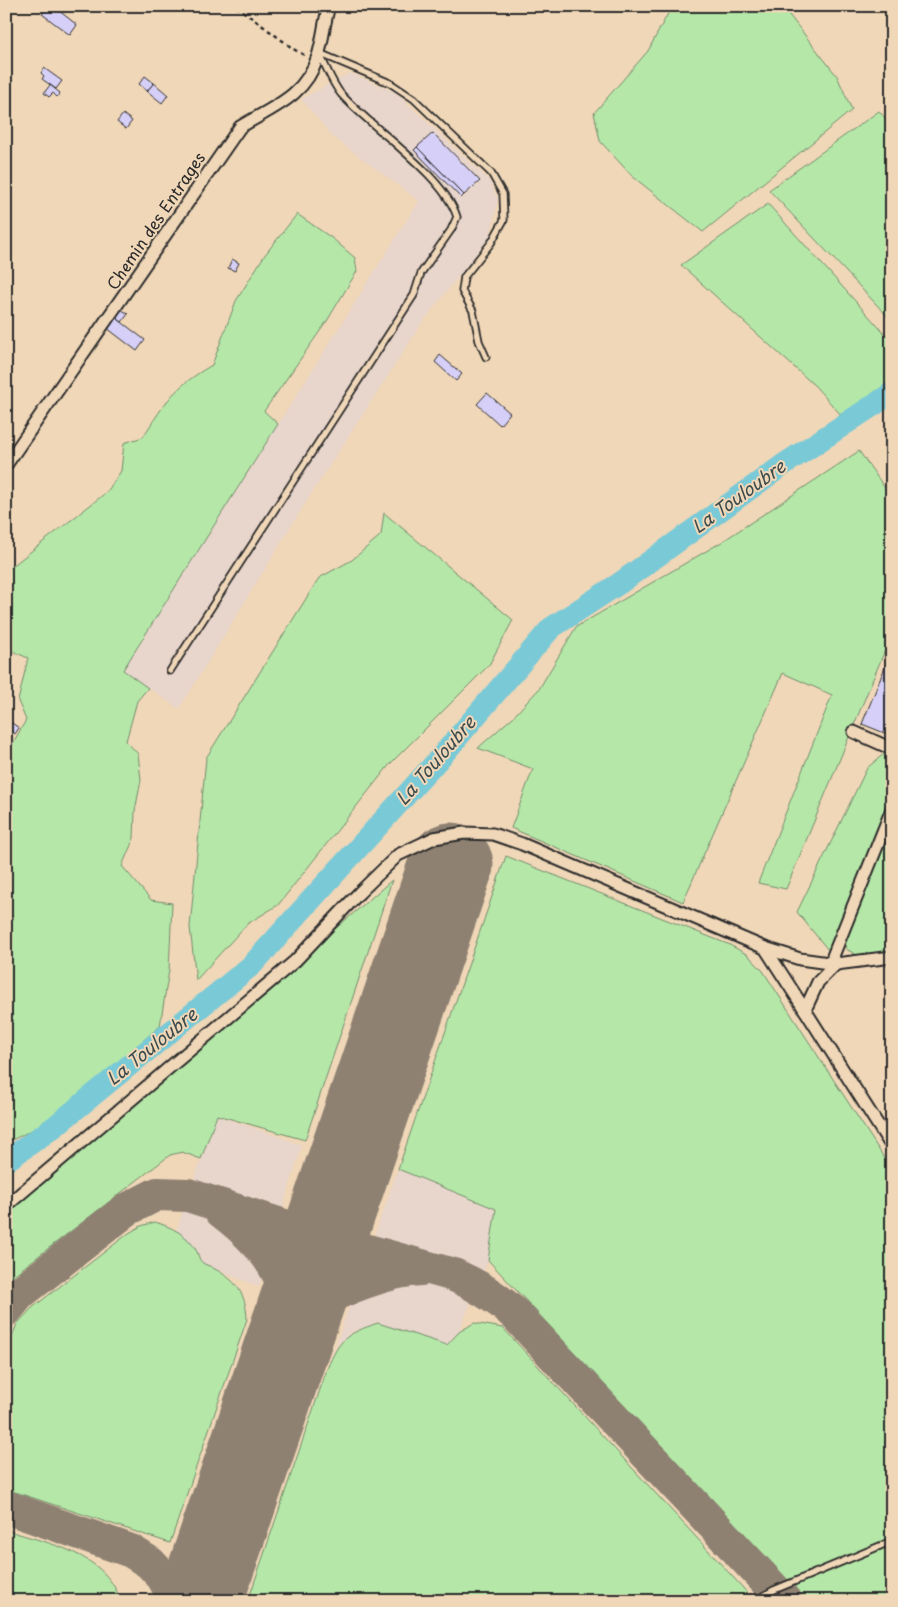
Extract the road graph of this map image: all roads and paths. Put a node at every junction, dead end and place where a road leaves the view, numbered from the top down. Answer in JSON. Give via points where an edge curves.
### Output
{"nodes":[{"id":1,"x":236,"y":6,"type":"edge"},
{"id":2,"x":328,"y":6,"type":"edge"},
{"id":3,"x":318,"y":57,"type":"junction"},
{"id":4,"x":486,"y":357,"type":"dead end"},
{"id":5,"x":6,"y":465,"type":"edge"},
{"id":6,"x":170,"y":671,"type":"dead end"},
{"id":7,"x":854,"y":732,"type":"dead end"},
{"id":8,"x":892,"y":749,"type":"edge"},
{"id":9,"x":892,"y":809,"type":"edge"},
{"id":10,"x":765,"y":948,"type":"junction"},
{"id":11,"x":892,"y":957,"type":"edge"},
{"id":12,"x":836,"y":964,"type":"junction"},
{"id":13,"x":805,"y":1010,"type":"junction"},
{"id":14,"x":892,"y":1147,"type":"edge"},
{"id":15,"x":6,"y":1206,"type":"edge"},
{"id":16,"x":892,"y":1541,"type":"edge"},
{"id":17,"x":754,"y":1601,"type":"edge"}],
"edges":[{"from":1,"to":3,"type":"path","via":[[295,50]]},
{"from":2,"to":3,"type":"street","name":"Chemin des Entrages"},
{"from":3,"to":4,"type":"lane","via":[[390,83],[414,98],[491,173],[504,194],[504,220],[491,243],[464,277],[462,291],[473,310]]},
{"from":3,"to":5,"type":"street","name":"Chemin des Entrages","via":[[303,85],[287,102],[235,133]]},
{"from":3,"to":6,"type":"lane","via":[[341,93],[428,176],[453,206],[456,218],[421,273],[414,295]]},
{"from":7,"to":8,"type":"street"},
{"from":9,"to":12,"type":"street","via":[[833,956]]},
{"from":10,"to":12,"type":"street","via":[[800,960]]},
{"from":10,"to":13,"type":"street"},
{"from":10,"to":15,"type":"street","via":[[493,834],[464,833],[434,838],[398,856],[295,961]]},
{"from":11,"to":12,"type":"street"},
{"from":12,"to":13,"type":"street","via":[[818,982]]},
{"from":13,"to":14,"type":"street"},
{"from":16,"to":17,"type":"lane"}]}
